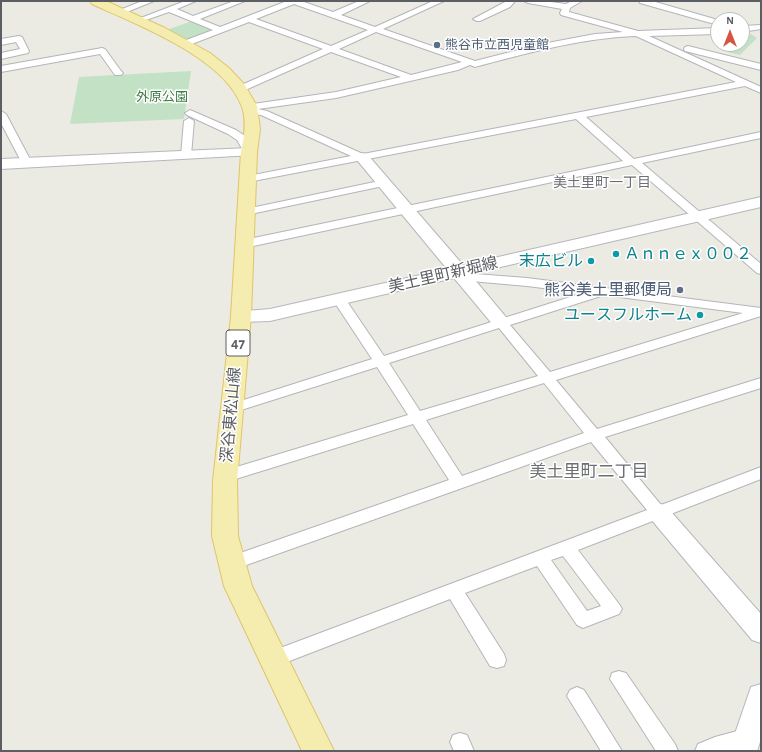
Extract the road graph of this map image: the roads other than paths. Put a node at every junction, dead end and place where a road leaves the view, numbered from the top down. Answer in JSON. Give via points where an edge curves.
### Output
{"nodes":[{"id":1,"x":150,"y":1,"type":"edge"},
{"id":2,"x":192,"y":1,"type":"edge"},
{"id":3,"x":241,"y":1,"type":"edge"},
{"id":4,"x":293,"y":1,"type":"edge"},
{"id":5,"x":366,"y":1,"type":"edge"},
{"id":6,"x":440,"y":1,"type":"edge"},
{"id":7,"x":511,"y":1,"type":"edge"},
{"id":8,"x":528,"y":1,"type":"edge"},
{"id":9,"x":578,"y":1,"type":"edge"},
{"id":10,"x":644,"y":1,"type":"edge"},
{"id":11,"x":110,"y":7,"type":"edge"},
{"id":12,"x":567,"y":7,"type":"junction"},
{"id":13,"x":169,"y":9,"type":"junction"},
{"id":14,"x":333,"y":15,"type":"junction"},
{"id":15,"x":477,"y":18,"type":"dead end"},
{"id":16,"x":192,"y":19,"type":"junction"},
{"id":17,"x":249,"y":19,"type":"junction"},
{"id":18,"x":710,"y":21,"type":"edge"},
{"id":19,"x":761,"y":27,"type":"edge"},
{"id":20,"x":750,"y":28,"type":"edge"},
{"id":21,"x":220,"y":30,"type":"junction"},
{"id":22,"x":375,"y":30,"type":"junction"},
{"id":23,"x":710,"y":31,"type":"edge"},
{"id":24,"x":638,"y":34,"type":"junction"},
{"id":25,"x":1,"y":42,"type":"edge"},
{"id":26,"x":184,"y":44,"type":"junction"},
{"id":27,"x":671,"y":46,"type":"junction"},
{"id":28,"x":332,"y":49,"type":"junction"},
{"id":29,"x":1,"y":56,"type":"edge"},
{"id":30,"x":470,"y":62,"type":"junction"},
{"id":31,"x":761,"y":67,"type":"edge"},
{"id":32,"x":1,"y":69,"type":"edge"},
{"id":33,"x":118,"y":73,"type":"dead end"},
{"id":34,"x":411,"y":78,"type":"junction"},
{"id":35,"x":746,"y":83,"type":"junction"},
{"id":36,"x":761,"y":90,"type":"edge"},
{"id":37,"x":247,"y":102,"type":"junction"},
{"id":38,"x":578,"y":115,"type":"junction"},
{"id":39,"x":3,"y":120,"type":"edge"},
{"id":40,"x":757,"y":136,"type":"edge"},
{"id":41,"x":761,"y":144,"type":"edge"},
{"id":42,"x":250,"y":152,"type":"junction"},
{"id":43,"x":186,"y":155,"type":"junction"},
{"id":44,"x":362,"y":157,"type":"junction"},
{"id":45,"x":632,"y":162,"type":"junction"},
{"id":46,"x":27,"y":163,"type":"junction"},
{"id":47,"x":1,"y":164,"type":"edge"},
{"id":48,"x":248,"y":178,"type":"junction"},
{"id":49,"x":384,"y":183,"type":"junction"},
{"id":50,"x":761,"y":202,"type":"edge"},
{"id":51,"x":406,"y":211,"type":"junction"},
{"id":52,"x":246,"y":212,"type":"junction"},
{"id":53,"x":698,"y":217,"type":"junction"},
{"id":54,"x":244,"y":244,"type":"junction"},
{"id":55,"x":761,"y":270,"type":"edge"},
{"id":56,"x":461,"y":274,"type":"junction"},
{"id":57,"x":601,"y":292,"type":"junction"},
{"id":58,"x":339,"y":300,"type":"junction"},
{"id":59,"x":761,"y":312,"type":"edge"},
{"id":60,"x":241,"y":316,"type":"junction"},
{"id":61,"x":501,"y":322,"type":"junction"},
{"id":62,"x":381,"y":362,"type":"junction"},
{"id":63,"x":548,"y":377,"type":"junction"},
{"id":64,"x":761,"y":383,"type":"edge"},
{"id":65,"x":233,"y":408,"type":"junction"},
{"id":66,"x":417,"y":417,"type":"junction"},
{"id":67,"x":594,"y":435,"type":"junction"},
{"id":68,"x":761,"y":473,"type":"edge"},
{"id":69,"x":226,"y":476,"type":"junction"},
{"id":70,"x":459,"y":483,"type":"junction"},
{"id":71,"x":658,"y":512,"type":"junction"},
{"id":72,"x":566,"y":547,"type":"junction"},
{"id":73,"x":540,"y":557,"type":"junction"},
{"id":74,"x":232,"y":563,"type":"junction"},
{"id":75,"x":454,"y":590,"type":"junction"},
{"id":76,"x":761,"y":632,"type":"edge"},
{"id":77,"x":274,"y":659,"type":"junction"},
{"id":78,"x":497,"y":660,"type":"dead end"},
{"id":79,"x":619,"y":679,"type":"dead end"},
{"id":80,"x":577,"y":696,"type":"dead end"},
{"id":81,"x":761,"y":696,"type":"edge"},
{"id":82,"x":746,"y":744,"type":"edge"},
{"id":83,"x":318,"y":751,"type":"edge"},
{"id":84,"x":612,"y":751,"type":"edge"},
{"id":85,"x":668,"y":751,"type":"edge"},
{"id":86,"x":705,"y":751,"type":"edge"}],
"edges":[{"from":1,"to":11,"type":"street"},
{"from":2,"to":13,"type":"street"},
{"from":3,"to":16,"type":"street"},
{"from":4,"to":14,"type":"street"},
{"from":4,"to":17,"type":"street"},
{"from":5,"to":14,"type":"street"},
{"from":6,"to":22,"type":"street"},
{"from":7,"to":15,"type":"street"},
{"from":8,"to":12,"type":"street"},
{"from":9,"to":12,"type":"street"},
{"from":10,"to":18,"type":"street"},
{"from":11,"to":13,"type":"street"},
{"from":11,"to":26,"type":"main road"},
{"from":12,"to":24,"type":"street","via":[[564,13]]},
{"from":13,"to":16,"type":"street"},
{"from":14,"to":22,"type":"street"},
{"from":16,"to":21,"type":"street"},
{"from":17,"to":21,"type":"street"},
{"from":17,"to":28,"type":"street"},
{"from":19,"to":20,"type":"street"},
{"from":21,"to":26,"type":"street"},
{"from":22,"to":28,"type":"street"},
{"from":22,"to":30,"type":"street"},
{"from":23,"to":24,"type":"street"},
{"from":24,"to":27,"type":"street"},
{"from":24,"to":30,"type":"street","via":[[569,42],[475,64]]},
{"from":25,"to":29,"type":"street","via":[[19,39],[25,51]]},
{"from":26,"to":37,"type":"main road","via":[[227,73]]},
{"from":27,"to":31,"type":"street"},
{"from":27,"to":35,"type":"street"},
{"from":28,"to":34,"type":"street"},
{"from":28,"to":37,"type":"street"},
{"from":30,"to":34,"type":"street"},
{"from":32,"to":33,"type":"street","via":[[102,51]]},
{"from":34,"to":37,"type":"street","via":[[317,98]]},
{"from":35,"to":36,"type":"street"},
{"from":35,"to":38,"type":"street"},
{"from":37,"to":42,"type":"main road","name":"深谷東松山線","number":"47","via":[[253,133]]},
{"from":37,"to":44,"type":"street","via":[[264,113]]},
{"from":38,"to":44,"type":"street"},
{"from":38,"to":45,"type":"street"},
{"from":39,"to":46,"type":"street"},
{"from":40,"to":41,"type":"street"},
{"from":40,"to":45,"type":"street"},
{"from":42,"to":43,"type":"street"},
{"from":42,"to":43,"type":"street","via":[[241,138],[232,132],[190,117]]},
{"from":42,"to":48,"type":"main road","name":"深谷東松山線","number":"47"},
{"from":43,"to":46,"type":"street"},
{"from":44,"to":48,"type":"street"},
{"from":44,"to":49,"type":"street"},
{"from":45,"to":51,"type":"street"},
{"from":45,"to":53,"type":"street"},
{"from":46,"to":47,"type":"street"},
{"from":48,"to":52,"type":"main road","name":"深谷東松山線","number":"47"},
{"from":49,"to":51,"type":"street"},
{"from":49,"to":52,"type":"street"},
{"from":50,"to":53,"type":"street","name":"美土里町新堀線"},
{"from":51,"to":54,"type":"street"},
{"from":51,"to":56,"type":"street"},
{"from":52,"to":54,"type":"main road","name":"深谷東松山線","number":"47"},
{"from":53,"to":55,"type":"street"},
{"from":53,"to":56,"type":"street","name":"美土里町新堀線"},
{"from":54,"to":60,"type":"main road","name":"深谷東松山線","number":"47"},
{"from":56,"to":57,"type":"street"},
{"from":56,"to":58,"type":"street","name":"美土里町新堀線"},
{"from":56,"to":61,"type":"street"},
{"from":57,"to":59,"type":"street"},
{"from":57,"to":61,"type":"street"},
{"from":58,"to":60,"type":"street","name":"美土里町新堀線","via":[[270,315]]},
{"from":58,"to":62,"type":"street"},
{"from":59,"to":63,"type":"street"},
{"from":60,"to":65,"type":"main road","name":"深谷東松山線","number":"47"},
{"from":61,"to":62,"type":"street"},
{"from":61,"to":63,"type":"street"},
{"from":62,"to":65,"type":"street"},
{"from":62,"to":66,"type":"street"},
{"from":63,"to":66,"type":"street"},
{"from":63,"to":67,"type":"street"},
{"from":64,"to":67,"type":"street"},
{"from":65,"to":69,"type":"main road","name":"深谷東松山線","number":"47"},
{"from":66,"to":69,"type":"street"},
{"from":66,"to":70,"type":"street"},
{"from":67,"to":70,"type":"street"},
{"from":67,"to":71,"type":"street"},
{"from":68,"to":71,"type":"street"},
{"from":69,"to":74,"type":"main road","name":"深谷東松山線","number":"47","via":[[225,536]]},
{"from":70,"to":74,"type":"street"},
{"from":71,"to":72,"type":"street"},
{"from":71,"to":76,"type":"street"},
{"from":72,"to":73,"type":"street"},
{"from":72,"to":73,"type":"street","via":[[613,609],[583,620]]},
{"from":73,"to":75,"type":"street"},
{"from":74,"to":77,"type":"main road","name":"深谷東松山線","number":"47","via":[[238,586]]},
{"from":75,"to":77,"type":"street"},
{"from":75,"to":78,"type":"street"},
{"from":77,"to":83,"type":"main road","name":"深谷東松山線","number":"47"},
{"from":79,"to":85,"type":"street"},
{"from":80,"to":84,"type":"street"},
{"from":81,"to":82,"type":"street"},
{"from":82,"to":86,"type":"street","via":[[715,746]]}]}
